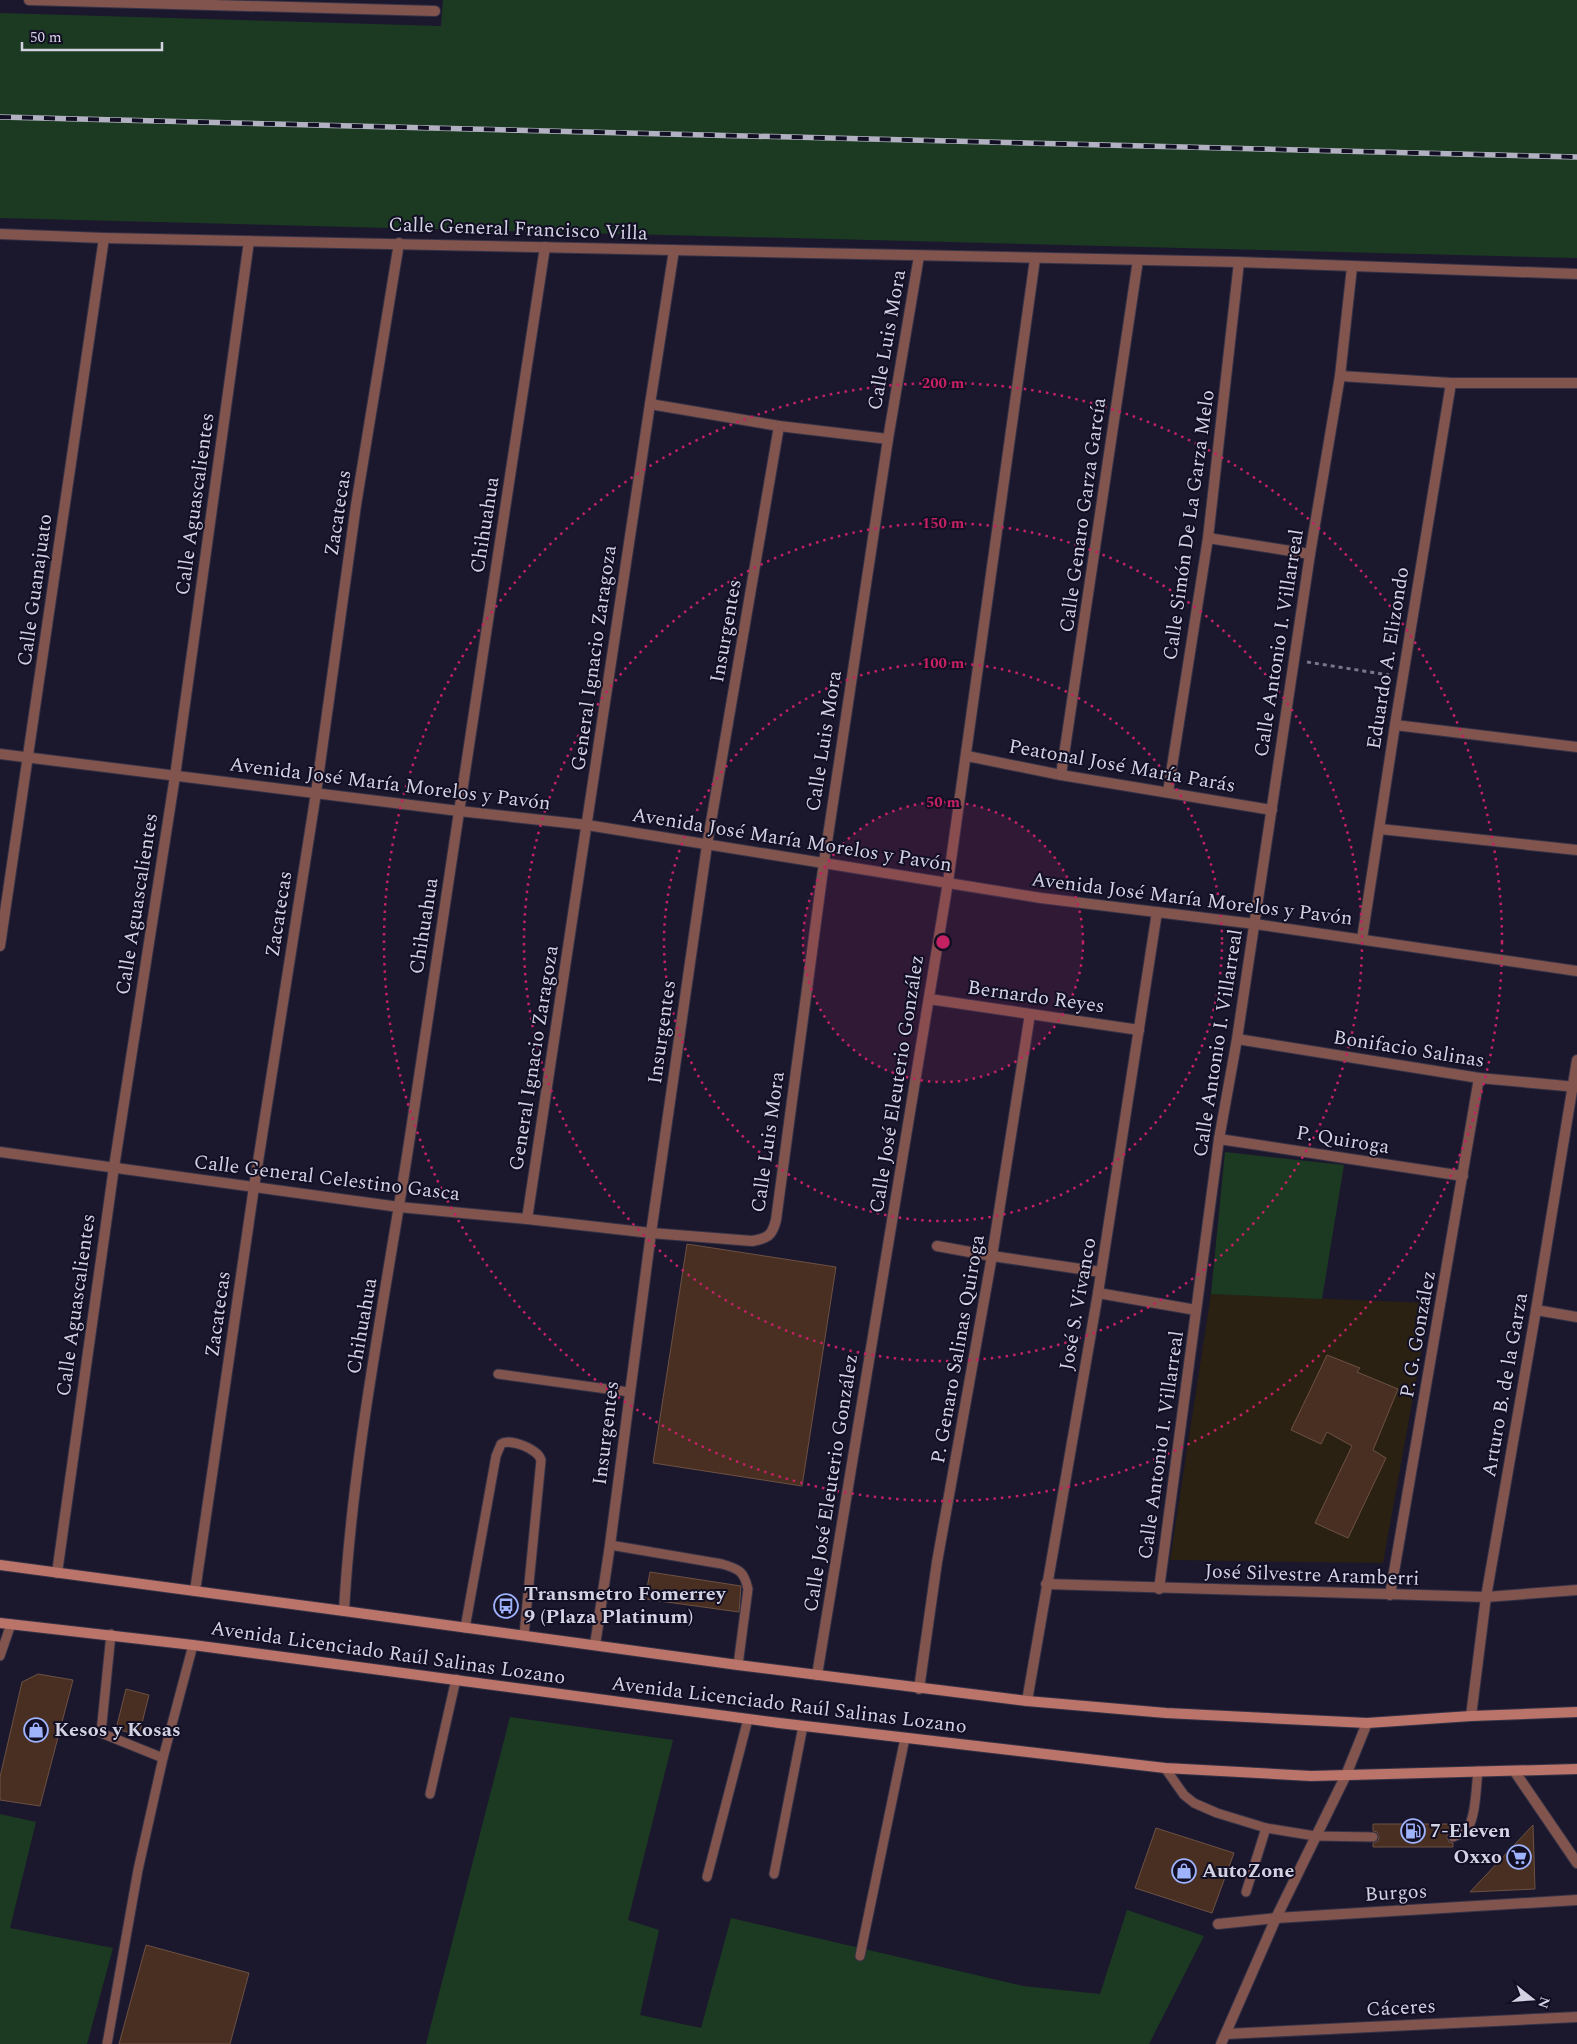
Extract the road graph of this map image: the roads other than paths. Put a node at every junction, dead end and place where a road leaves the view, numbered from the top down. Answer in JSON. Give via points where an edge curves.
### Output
{"nodes":[{"id":1,"x":29,"y":0,"type":"edge"},
{"id":2,"x":435,"y":11,"type":"dead end"},
{"id":3,"x":0,"y":234,"type":"edge"},
{"id":4,"x":104,"y":238,"type":"junction"},
{"id":5,"x":249,"y":241,"type":"junction"},
{"id":6,"x":399,"y":243,"type":"junction"},
{"id":7,"x":545,"y":247,"type":"junction"},
{"id":8,"x":674,"y":250,"type":"junction"},
{"id":9,"x":919,"y":256,"type":"junction"},
{"id":10,"x":1035,"y":259,"type":"junction"},
{"id":11,"x":1138,"y":260,"type":"junction"},
{"id":12,"x":1239,"y":262,"type":"junction"},
{"id":13,"x":1352,"y":267,"type":"junction"},
{"id":14,"x":1577,"y":274,"type":"edge"},
{"id":15,"x":1340,"y":376,"type":"junction"},
{"id":16,"x":1451,"y":383,"type":"junction"},
{"id":17,"x":1577,"y":383,"type":"edge"},
{"id":18,"x":650,"y":404,"type":"junction"},
{"id":19,"x":779,"y":426,"type":"junction"},
{"id":20,"x":888,"y":439,"type":"junction"},
{"id":21,"x":1208,"y":538,"type":"junction"},
{"id":22,"x":1310,"y":554,"type":"junction"},
{"id":23,"x":1394,"y":725,"type":"junction"},
{"id":24,"x":1577,"y":747,"type":"edge"},
{"id":25,"x":0,"y":754,"type":"edge"},
{"id":26,"x":967,"y":756,"type":"junction"},
{"id":27,"x":29,"y":758,"type":"junction"},
{"id":28,"x":1062,"y":775,"type":"junction"},
{"id":29,"x":175,"y":776,"type":"junction"},
{"id":30,"x":1168,"y":792,"type":"junction"},
{"id":31,"x":316,"y":793,"type":"junction"},
{"id":32,"x":1272,"y":810,"type":"junction"},
{"id":33,"x":459,"y":812,"type":"junction"},
{"id":34,"x":587,"y":825,"type":"junction"},
{"id":35,"x":1380,"y":829,"type":"junction"},
{"id":36,"x":707,"y":845,"type":"junction"},
{"id":37,"x":1577,"y":850,"type":"edge"},
{"id":38,"x":824,"y":862,"type":"junction"},
{"id":39,"x":948,"y":882,"type":"junction"},
{"id":40,"x":1157,"y":912,"type":"junction"},
{"id":41,"x":1255,"y":924,"type":"junction"},
{"id":42,"x":1362,"y":939,"type":"junction"},
{"id":43,"x":0,"y":946,"type":"edge"},
{"id":44,"x":1577,"y":971,"type":"edge"},
{"id":45,"x":929,"y":999,"type":"junction"},
{"id":46,"x":1030,"y":1014,"type":"junction"},
{"id":47,"x":1139,"y":1030,"type":"junction"},
{"id":48,"x":1237,"y":1039,"type":"junction"},
{"id":49,"x":1577,"y":1060,"type":"edge"},
{"id":50,"x":1479,"y":1078,"type":"junction"},
{"id":51,"x":1575,"y":1086,"type":"edge"},
{"id":52,"x":1219,"y":1139,"type":"junction"},
{"id":53,"x":0,"y":1152,"type":"edge"},
{"id":54,"x":114,"y":1168,"type":"junction"},
{"id":55,"x":1463,"y":1176,"type":"junction"},
{"id":56,"x":254,"y":1187,"type":"junction"},
{"id":57,"x":399,"y":1207,"type":"junction"},
{"id":58,"x":527,"y":1219,"type":"junction"},
{"id":59,"x":773,"y":1232,"type":"joint"},
{"id":60,"x":650,"y":1233,"type":"junction"},
{"id":61,"x":937,"y":1246,"type":"dead end"},
{"id":62,"x":992,"y":1256,"type":"junction"},
{"id":63,"x":1101,"y":1272,"type":"junction"},
{"id":64,"x":1098,"y":1292,"type":"junction"},
{"id":65,"x":1196,"y":1310,"type":"junction"},
{"id":66,"x":1536,"y":1310,"type":"junction"},
{"id":67,"x":1577,"y":1317,"type":"edge"},
{"id":68,"x":498,"y":1374,"type":"dead end"},
{"id":69,"x":629,"y":1392,"type":"junction"},
{"id":70,"x":610,"y":1545,"type":"junction"},
{"id":71,"x":0,"y":1565,"type":"edge"},
{"id":72,"x":57,"y":1573,"type":"junction"},
{"id":73,"x":1046,"y":1584,"type":"junction"},
{"id":74,"x":1159,"y":1588,"type":"junction"},
{"id":75,"x":196,"y":1590,"type":"junction"},
{"id":76,"x":1577,"y":1590,"type":"edge"},
{"id":77,"x":1390,"y":1595,"type":"junction"},
{"id":78,"x":1486,"y":1597,"type":"junction"},
{"id":79,"x":344,"y":1610,"type":"junction"},
{"id":80,"x":0,"y":1623,"type":"edge"},
{"id":81,"x":11,"y":1624,"type":"junction"},
{"id":82,"x":465,"y":1628,"type":"junction"},
{"id":83,"x":111,"y":1634,"type":"junction"},
{"id":84,"x":524,"y":1635,"type":"junction"},
{"id":85,"x":193,"y":1645,"type":"junction"},
{"id":86,"x":595,"y":1645,"type":"junction"},
{"id":87,"x":0,"y":1656,"type":"edge"},
{"id":88,"x":738,"y":1665,"type":"junction"},
{"id":89,"x":817,"y":1675,"type":"junction"},
{"id":90,"x":456,"y":1679,"type":"junction"},
{"id":91,"x":919,"y":1689,"type":"junction"},
{"id":92,"x":1027,"y":1701,"type":"junction"},
{"id":93,"x":1577,"y":1712,"type":"edge"},
{"id":94,"x":1471,"y":1716,"type":"junction"},
{"id":95,"x":748,"y":1719,"type":"junction"},
{"id":96,"x":1367,"y":1723,"type":"junction"},
{"id":97,"x":803,"y":1726,"type":"junction"},
{"id":98,"x":904,"y":1738,"type":"junction"},
{"id":99,"x":163,"y":1758,"type":"junction"},
{"id":100,"x":1165,"y":1768,"type":"junction"},
{"id":101,"x":1577,"y":1769,"type":"edge"},
{"id":102,"x":1478,"y":1771,"type":"junction"},
{"id":103,"x":1515,"y":1772,"type":"junction"},
{"id":104,"x":1346,"y":1775,"type":"junction"},
{"id":105,"x":430,"y":1794,"type":"dead end"},
{"id":106,"x":1266,"y":1828,"type":"junction"},
{"id":107,"x":1315,"y":1836,"type":"junction"},
{"id":108,"x":1373,"y":1837,"type":"dead end"},
{"id":109,"x":1453,"y":1837,"type":"dead end"},
{"id":110,"x":1577,"y":1864,"type":"edge"},
{"id":111,"x":774,"y":1874,"type":"dead end"},
{"id":112,"x":707,"y":1877,"type":"dead end"},
{"id":113,"x":1246,"y":1892,"type":"dead end"},
{"id":114,"x":1577,"y":1900,"type":"edge"},
{"id":115,"x":1276,"y":1918,"type":"junction"},
{"id":116,"x":1218,"y":1924,"type":"dead end"},
{"id":117,"x":860,"y":1956,"type":"dead end"},
{"id":118,"x":1577,"y":2017,"type":"edge"},
{"id":119,"x":1226,"y":2034,"type":"junction"},
{"id":120,"x":107,"y":2044,"type":"edge"},
{"id":121,"x":1221,"y":2044,"type":"edge"}],
"edges":[{"from":1,"to":2,"type":"street"},
{"from":3,"to":4,"type":"street","name":"Calle General Francisco Villa"},
{"from":4,"to":5,"type":"street","name":"Calle General Francisco Villa"},
{"from":4,"to":27,"type":"street","name":"Calle Guanajuato"},
{"from":5,"to":6,"type":"street","name":"Calle General Francisco Villa"},
{"from":5,"to":29,"type":"street","name":"Calle Aguascalientes"},
{"from":6,"to":7,"type":"street","name":"Calle General Francisco Villa"},
{"from":6,"to":31,"type":"street","name":"Zacatecas","via":[[356,504]]},
{"from":7,"to":8,"type":"street","name":"Calle General Francisco Villa"},
{"from":7,"to":33,"type":"street","name":"Chihuahua"},
{"from":8,"to":9,"type":"street","name":"Calle General Francisco Villa"},
{"from":8,"to":18,"type":"street","name":"General Ignacio Zaragoza"},
{"from":9,"to":10,"type":"street","name":"Calle General Francisco Villa"},
{"from":9,"to":20,"type":"street","name":"Calle Luis Mora"},
{"from":10,"to":11,"type":"street","name":"Calle General Francisco Villa"},
{"from":10,"to":26,"type":"street","name":"Calle José Eleuterio González"},
{"from":11,"to":12,"type":"street","name":"Calle General Francisco Villa"},
{"from":11,"to":28,"type":"street","name":"Calle Genaro Garza García"},
{"from":12,"to":13,"type":"street","name":"Calle General Francisco Villa"},
{"from":12,"to":21,"type":"street","name":"Calle Simón De La Garza Melo"},
{"from":13,"to":14,"type":"street","name":"Calle General Francisco Villa"},
{"from":13,"to":15,"type":"street","name":"Calle Antonio I. Villarreal"},
{"from":15,"to":16,"type":"street"},
{"from":15,"to":22,"type":"street","name":"Calle Antonio I. Villarreal"},
{"from":16,"to":17,"type":"street"},
{"from":16,"to":23,"type":"street","name":"Eduardo A. Elizondo"},
{"from":18,"to":19,"type":"street"},
{"from":18,"to":34,"type":"street","name":"General Ignacio Zaragoza"},
{"from":19,"to":20,"type":"street"},
{"from":19,"to":36,"type":"street","name":"Insurgentes"},
{"from":20,"to":38,"type":"street","name":"Calle Luis Mora"},
{"from":21,"to":22,"type":"street"},
{"from":21,"to":30,"type":"street","name":"Calle Simón De La Garza Melo"},
{"from":22,"to":32,"type":"street","name":"Calle Antonio I. Villarreal"},
{"from":23,"to":24,"type":"street"},
{"from":23,"to":35,"type":"street","name":"Eduardo A. Elizondo"},
{"from":25,"to":27,"type":"street","name":"Avenida José María Morelos y Pavón"},
{"from":26,"to":28,"type":"street","name":"Peatonal José María Parás"},
{"from":26,"to":39,"type":"street","name":"Calle José Eleuterio González"},
{"from":27,"to":29,"type":"street","name":"Avenida José María Morelos y Pavón"},
{"from":27,"to":43,"type":"street","name":"Calle Guanajuato"},
{"from":28,"to":30,"type":"street","name":"Peatonal José María Parás"},
{"from":29,"to":31,"type":"street","name":"Avenida José María Morelos y Pavón"},
{"from":29,"to":54,"type":"street","name":"Calle Aguascalientes"},
{"from":30,"to":32,"type":"street","name":"Peatonal José María Parás"},
{"from":31,"to":33,"type":"street","name":"Avenida José María Morelos y Pavón"},
{"from":31,"to":56,"type":"street","name":"Zacatecas"},
{"from":32,"to":41,"type":"street","name":"Calle Antonio I. Villarreal"},
{"from":33,"to":34,"type":"street","name":"Avenida José María Morelos y Pavón"},
{"from":33,"to":57,"type":"street","name":"Chihuahua"},
{"from":34,"to":36,"type":"street","name":"Avenida José María Morelos y Pavón"},
{"from":34,"to":58,"type":"street","name":"General Ignacio Zaragoza"},
{"from":35,"to":37,"type":"street"},
{"from":35,"to":42,"type":"street","name":"Eduardo A. Elizondo"},
{"from":36,"to":38,"type":"street","name":"Avenida José María Morelos y Pavón"},
{"from":36,"to":60,"type":"street","name":"Insurgentes"},
{"from":38,"to":39,"type":"street","name":"Avenida José María Morelos y Pavón"},
{"from":38,"to":59,"type":"street","name":"Calle Luis Mora"},
{"from":39,"to":40,"type":"street","name":"Avenida José María Morelos y Pavón","via":[[1041,898]]},
{"from":39,"to":45,"type":"street","name":"Calle José Eleuterio González"},
{"from":40,"to":41,"type":"street","name":"Avenida José María Morelos y Pavón"},
{"from":40,"to":47,"type":"street","name":"José S. Vivanco"},
{"from":41,"to":42,"type":"street","name":"Avenida José María Morelos y Pavón"},
{"from":41,"to":48,"type":"street","name":"Calle Antonio I. Villarreal"},
{"from":42,"to":44,"type":"street","name":"Avenida José María Morelos y Pavón"},
{"from":45,"to":46,"type":"street","name":"Bernardo Reyes"},
{"from":45,"to":89,"type":"street","name":"Calle José Eleuterio González"},
{"from":46,"to":47,"type":"street","name":"Bernardo Reyes"},
{"from":46,"to":62,"type":"street","name":"P. Genaro Salinas Quiroga"},
{"from":47,"to":63,"type":"street","name":"José S. Vivanco"},
{"from":48,"to":50,"type":"street","name":"Bonifacio Salinas"},
{"from":48,"to":52,"type":"street","name":"Calle Antonio I. Villarreal"},
{"from":49,"to":51,"type":"street","name":"Arturo B. de la Garza"},
{"from":50,"to":51,"type":"street","name":"Bonifacio Salinas"},
{"from":50,"to":55,"type":"street","name":"P. G. González"},
{"from":51,"to":66,"type":"street","name":"Arturo B. de la Garza"},
{"from":52,"to":55,"type":"street","name":"P. Quiroga"},
{"from":52,"to":65,"type":"street","name":"Calle Antonio I. Villarreal"},
{"from":53,"to":54,"type":"street","name":"Calle General Celestino Gasca"},
{"from":54,"to":56,"type":"street","name":"Calle General Celestino Gasca"},
{"from":54,"to":72,"type":"street","name":"Calle Aguascalientes"},
{"from":55,"to":77,"type":"street","name":"P. G. González"},
{"from":56,"to":57,"type":"street","name":"Calle General Celestino Gasca"},
{"from":56,"to":75,"type":"street","name":"Zacatecas"},
{"from":57,"to":58,"type":"street","name":"Calle General Celestino Gasca"},
{"from":57,"to":79,"type":"street","name":"Chihuahua","via":[[362,1427]]},
{"from":58,"to":60,"type":"street","name":"Calle General Celestino Gasca"},
{"from":59,"to":60,"type":"street","name":"Calle General Celestino Gasca","via":[[764,1239],[752,1241]]},
{"from":60,"to":69,"type":"street","name":"Insurgentes"},
{"from":61,"to":62,"type":"street"},
{"from":62,"to":63,"type":"street"},
{"from":62,"to":91,"type":"street","name":"P. Genaro Salinas Quiroga","via":[[937,1562]]},
{"from":63,"to":64,"type":"street","name":"José S. Vivanco"},
{"from":64,"to":65,"type":"street"},
{"from":64,"to":73,"type":"street","name":"José S. Vivanco"},
{"from":65,"to":74,"type":"street","name":"Calle Antonio I. Villarreal"},
{"from":66,"to":67,"type":"street"},
{"from":66,"to":78,"type":"street","name":"Arturo B. de la Garza"},
{"from":68,"to":69,"type":"lane"},
{"from":69,"to":70,"type":"street","name":"Insurgentes"},
{"from":70,"to":86,"type":"street","name":"Insurgentes"},
{"from":70,"to":88,"type":"lane","via":[[722,1564],[737,1569],[746,1577],[748,1589]]},
{"from":71,"to":72,"type":"main road","name":"Avenida Licenciado Raúl Salinas Lozano"},
{"from":72,"to":75,"type":"main road","name":"Avenida Licenciado Raúl Salinas Lozano"},
{"from":73,"to":74,"type":"street","name":"José Silvestre Aramberri"},
{"from":73,"to":92,"type":"street","name":"José S. Vivanco"},
{"from":74,"to":77,"type":"street","name":"José Silvestre Aramberri"},
{"from":75,"to":79,"type":"main road","name":"Avenida Licenciado Raúl Salinas Lozano"},
{"from":76,"to":78,"type":"street","name":"José Silvestre Aramberri"},
{"from":77,"to":78,"type":"street","name":"José Silvestre Aramberri"},
{"from":78,"to":94,"type":"street","name":"Arturo B. de la Garza"},
{"from":79,"to":82,"type":"main road","name":"Avenida Licenciado Raúl Salinas Lozano"},
{"from":80,"to":81,"type":"main road","name":"Avenida Licenciado Raúl Salinas Lozano"},
{"from":81,"to":83,"type":"main road","name":"Avenida Licenciado Raúl Salinas Lozano"},
{"from":81,"to":87,"type":"lane"},
{"from":82,"to":84,"type":"main road","name":"Avenida Licenciado Raúl Salinas Lozano"},
{"from":82,"to":84,"type":"lane","via":[[496,1456],[501,1444],[508,1442],[532,1449],[541,1460]]},
{"from":83,"to":85,"type":"main road","name":"Avenida Licenciado Raúl Salinas Lozano"},
{"from":83,"to":99,"type":"lane","via":[[101,1733]]},
{"from":84,"to":86,"type":"main road","name":"Avenida Licenciado Raúl Salinas Lozano"},
{"from":85,"to":90,"type":"main road","name":"Avenida Licenciado Raúl Salinas Lozano"},
{"from":85,"to":99,"type":"lane"},
{"from":86,"to":88,"type":"main road","name":"Avenida Licenciado Raúl Salinas Lozano"},
{"from":88,"to":89,"type":"main road","name":"Avenida Licenciado Raúl Salinas Lozano"},
{"from":89,"to":91,"type":"main road","name":"Avenida Licenciado Raúl Salinas Lozano"},
{"from":90,"to":95,"type":"main road","name":"Avenida Licenciado Raúl Salinas Lozano"},
{"from":90,"to":105,"type":"lane"},
{"from":91,"to":92,"type":"main road","name":"Avenida Licenciado Raúl Salinas Lozano"},
{"from":92,"to":96,"type":"main road","name":"Avenida Licenciado Raúl Salinas Lozano","via":[[1166,1713]]},
{"from":93,"to":94,"type":"main road","name":"Avenida Licenciado Raúl Salinas Lozano"},
{"from":94,"to":96,"type":"main road","name":"Avenida Licenciado Raúl Salinas Lozano"},
{"from":95,"to":97,"type":"main road","name":"Avenida Licenciado Raúl Salinas Lozano"},
{"from":95,"to":112,"type":"lane"},
{"from":96,"to":104,"type":"street"},
{"from":97,"to":98,"type":"main road","name":"Avenida Licenciado Raúl Salinas Lozano"},
{"from":97,"to":111,"type":"lane"},
{"from":98,"to":100,"type":"main road","name":"Avenida Licenciado Raúl Salinas Lozano"},
{"from":98,"to":117,"type":"lane"},
{"from":99,"to":120,"type":"lane","via":[[138,1870]]},
{"from":100,"to":104,"type":"main road","name":"Avenida Licenciado Raúl Salinas Lozano","via":[[1302,1776]]},
{"from":100,"to":106,"type":"lane","via":[[1184,1795],[1194,1803]]},
{"from":101,"to":103,"type":"main road","name":"Avenida Licenciado Raúl Salinas Lozano"},
{"from":102,"to":103,"type":"main road","name":"Avenida Licenciado Raúl Salinas Lozano"},
{"from":102,"to":104,"type":"main road","name":"Avenida Licenciado Raúl Salinas Lozano"},
{"from":102,"to":109,"type":"lane","via":[[1470,1822],[1463,1833]]},
{"from":103,"to":110,"type":"street"},
{"from":104,"to":107,"type":"street"},
{"from":106,"to":107,"type":"lane"},
{"from":106,"to":113,"type":"lane"},
{"from":107,"to":108,"type":"lane"},
{"from":107,"to":115,"type":"street"},
{"from":114,"to":115,"type":"street","name":"Burgos"},
{"from":115,"to":116,"type":"street","name":"Burgos"},
{"from":115,"to":119,"type":"street"},
{"from":118,"to":119,"type":"street","name":"Cáceres"},
{"from":119,"to":121,"type":"street"}]}
